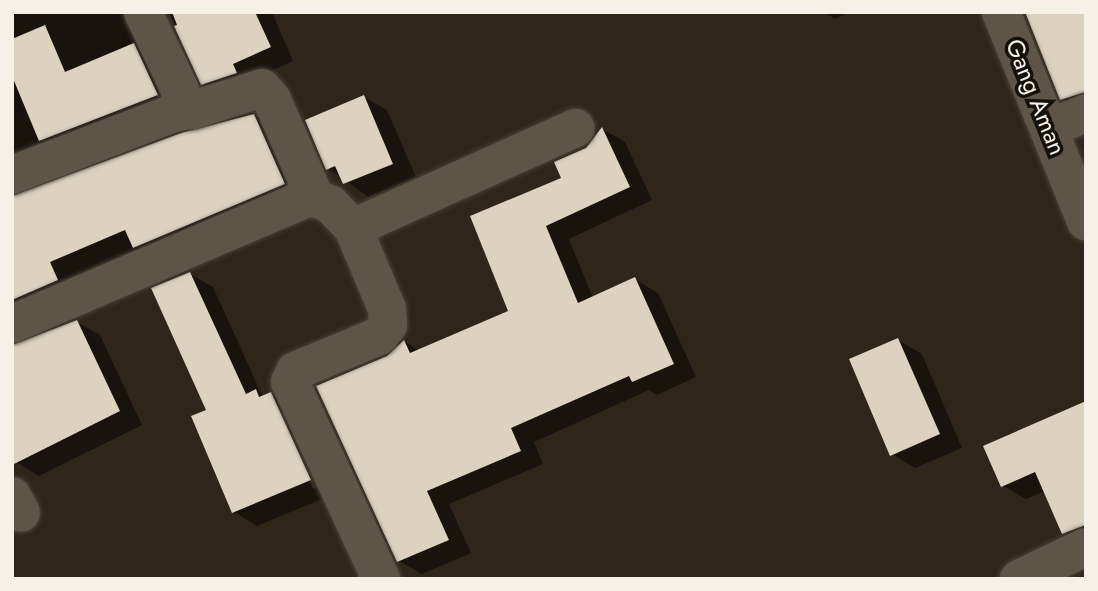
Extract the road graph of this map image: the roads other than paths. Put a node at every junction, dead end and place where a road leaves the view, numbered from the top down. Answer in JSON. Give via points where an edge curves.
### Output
{"nodes":[{"id":1,"x":143,"y":12,"type":"edge"},
{"id":2,"x":1001,"y":12,"type":"edge"},
{"id":3,"x":176,"y":112,"type":"junction"},
{"id":4,"x":1086,"y":113,"type":"edge"},
{"id":5,"x":576,"y":128,"type":"dead end"},
{"id":6,"x":1049,"y":128,"type":"junction"},
{"id":7,"x":12,"y":175,"type":"edge"},
{"id":8,"x":314,"y":198,"type":"junction"},
{"id":9,"x":1086,"y":221,"type":"edge"},
{"id":10,"x":353,"y":228,"type":"junction"},
{"id":11,"x":12,"y":324,"type":"edge"},
{"id":12,"x":1086,"y":547,"type":"edge"},
{"id":13,"x":381,"y":579,"type":"edge"},
{"id":14,"x":1019,"y":579,"type":"edge"}],
"edges":[{"from":1,"to":3,"type":"street","via":[[180,90]]},
{"from":2,"to":6,"type":"street","name":"Gang Aman"},
{"from":3,"to":7,"type":"street"},
{"from":3,"to":8,"type":"street","via":[[262,88],[272,100]]},
{"from":4,"to":6,"type":"street"},
{"from":5,"to":10,"type":"street"},
{"from":6,"to":9,"type":"street","name":"Gang Aman"},
{"from":8,"to":10,"type":"street","via":[[330,204]]},
{"from":8,"to":11,"type":"street"},
{"from":10,"to":13,"type":"street","via":[[383,298],[388,325],[379,336],[295,371],[290,382]]},
{"from":12,"to":14,"type":"street"}]}
